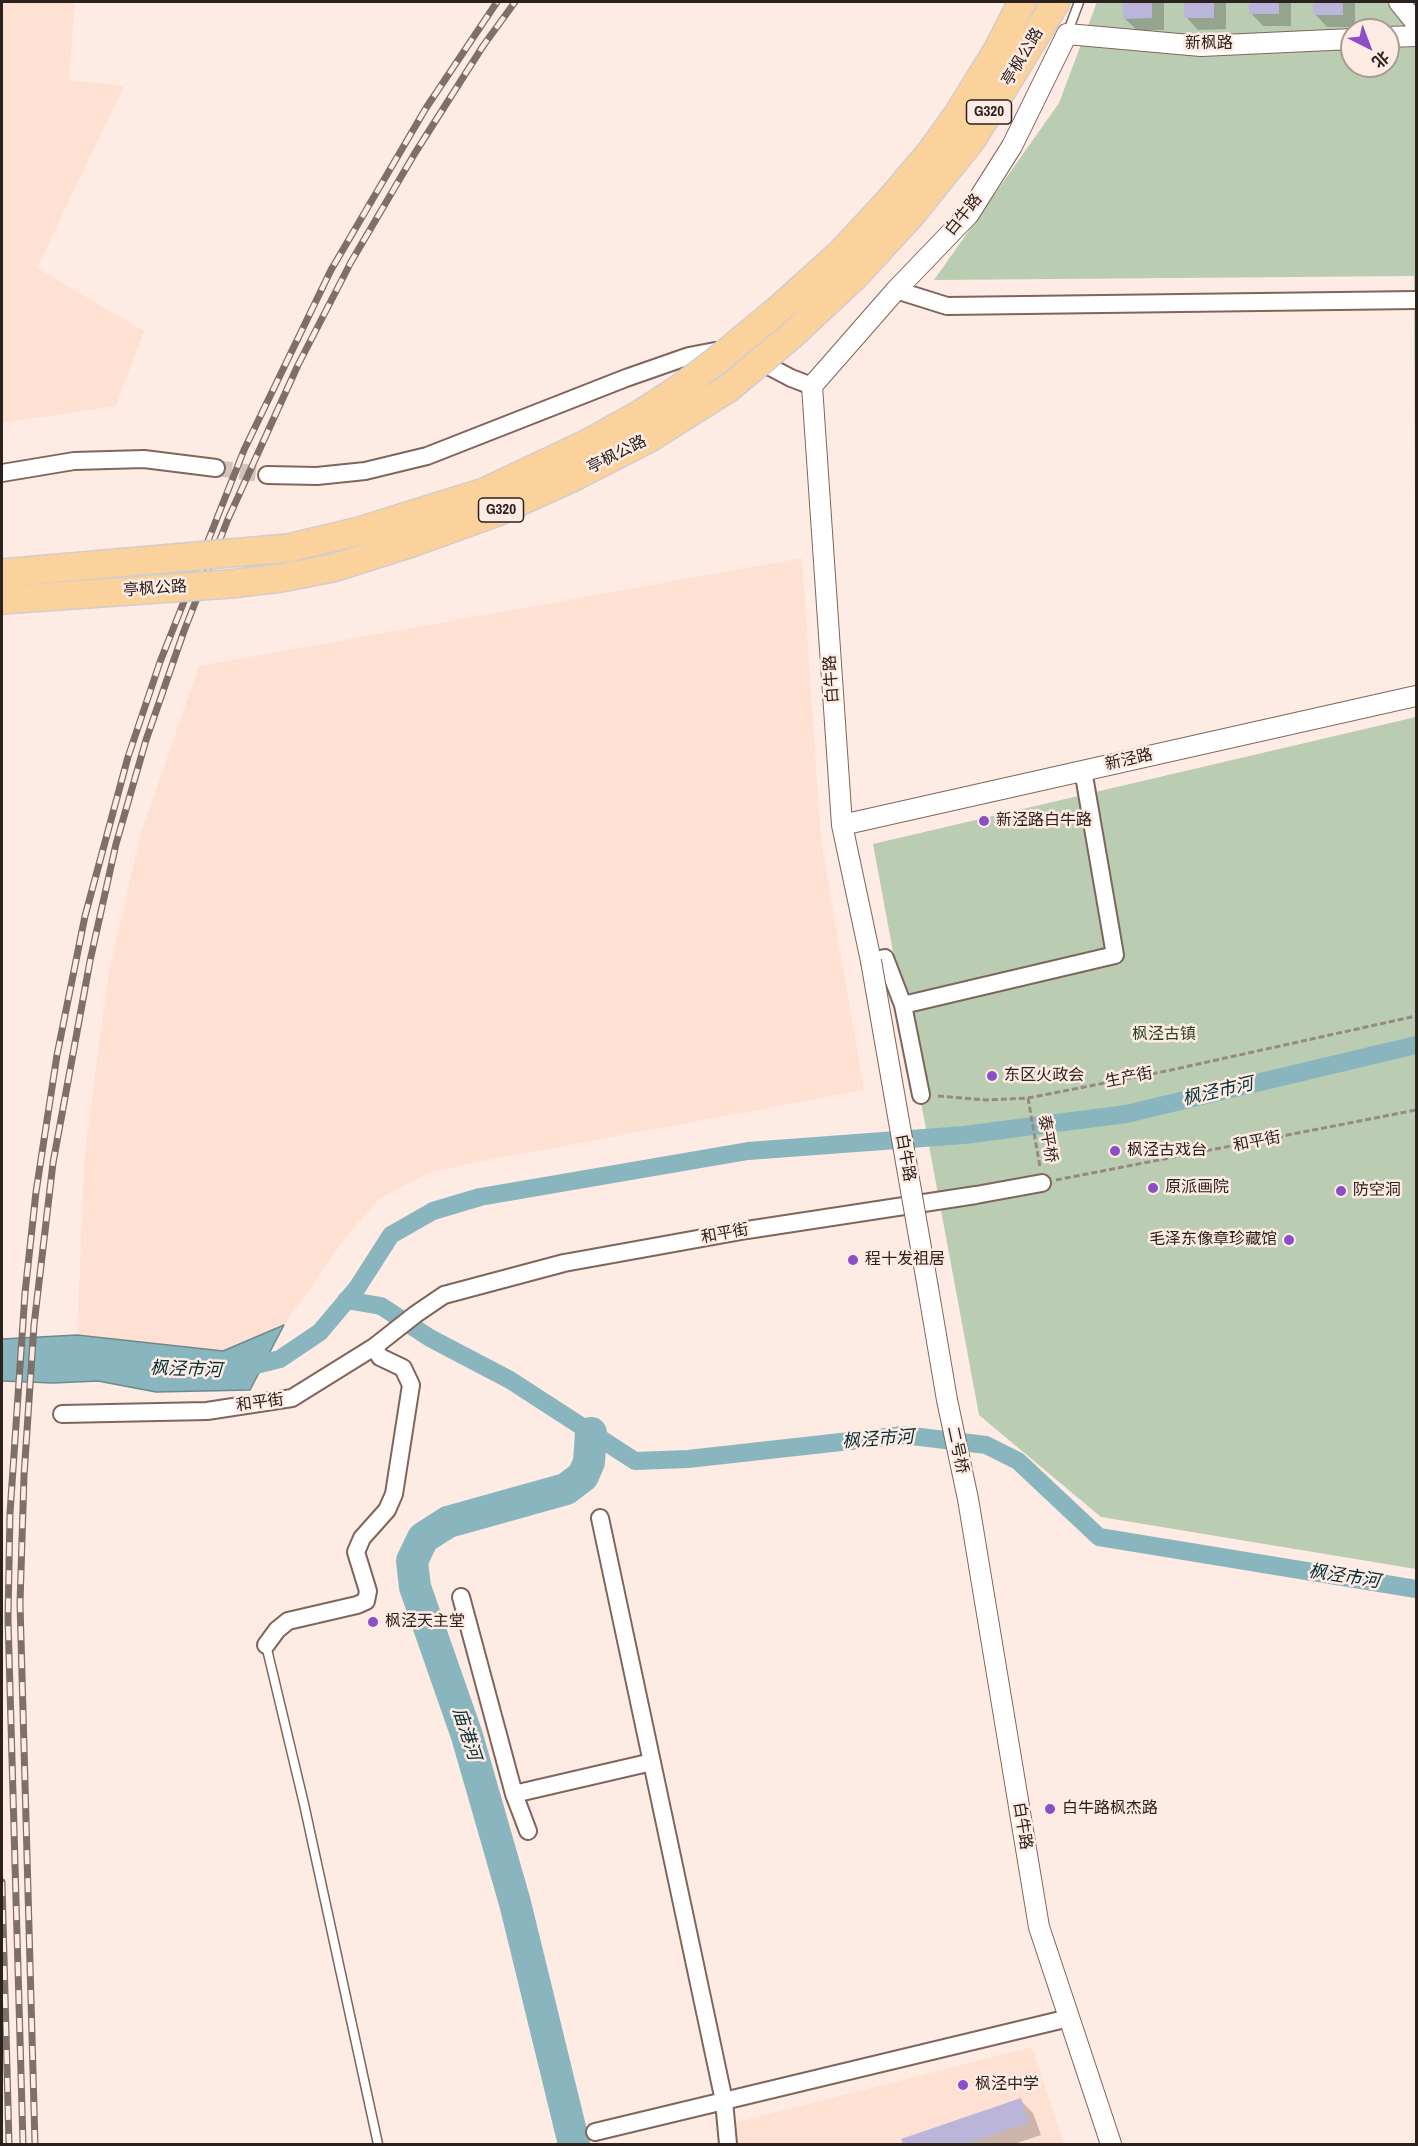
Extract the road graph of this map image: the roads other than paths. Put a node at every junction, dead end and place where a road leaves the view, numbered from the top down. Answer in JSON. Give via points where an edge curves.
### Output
{"nodes":[{"id":1,"x":1022,"y":2,"type":"edge"},
{"id":2,"x":1056,"y":2,"type":"edge"},
{"id":3,"x":1079,"y":2,"type":"edge"},
{"id":4,"x":1399,"y":2,"type":"edge"},
{"id":5,"x":1416,"y":23,"type":"edge"},
{"id":6,"x":1067,"y":34,"type":"junction"},
{"id":7,"x":1416,"y":36,"type":"edge"},
{"id":8,"x":1400,"y":37,"type":"edge"},
{"id":9,"x":1340,"y":39,"type":"edge"},
{"id":10,"x":901,"y":207,"type":"junction"},
{"id":11,"x":896,"y":290,"type":"junction"},
{"id":12,"x":1416,"y":300,"type":"edge"},
{"id":13,"x":812,"y":386,"type":"junction"},
{"id":14,"x":216,"y":468,"type":"tunnel mouth"},
{"id":15,"x":2,"y":472,"type":"edge"},
{"id":16,"x":267,"y":475,"type":"tunnel mouth"},
{"id":17,"x":2,"y":573,"type":"edge"},
{"id":18,"x":2,"y":600,"type":"edge"},
{"id":19,"x":1416,"y":696,"type":"edge"},
{"id":20,"x":1083,"y":770,"type":"junction"},
{"id":21,"x":842,"y":825,"type":"junction"},
{"id":22,"x":871,"y":961,"type":"junction"},
{"id":23,"x":903,"y":1005,"type":"junction"},
{"id":24,"x":921,"y":1095,"type":"road end"},
{"id":25,"x":1042,"y":1183,"type":"road end"},
{"id":26,"x":381,"y":1342,"type":"junction"},
{"id":27,"x":947,"y":1400,"type":"joint"},
{"id":28,"x":62,"y":1414,"type":"dead end"},
{"id":29,"x":968,"y":1499,"type":"joint"},
{"id":30,"x":600,"y":1518,"type":"dead end"},
{"id":31,"x":461,"y":1597,"type":"dead end"},
{"id":32,"x":266,"y":1645,"type":"joint"},
{"id":33,"x":652,"y":1762,"type":"junction"},
{"id":34,"x":514,"y":1794,"type":"junction"},
{"id":35,"x":528,"y":1831,"type":"dead end"},
{"id":36,"x":1069,"y":2018,"type":"junction"},
{"id":37,"x":724,"y":2101,"type":"junction"},
{"id":38,"x":594,"y":2132,"type":"dead end"},
{"id":39,"x":378,"y":2145,"type":"edge"},
{"id":40,"x":728,"y":2145,"type":"edge"},
{"id":41,"x":1111,"y":2145,"type":"edge"}],
"edges":[{"from":1,"to":10,"type":"highway","name":"亭枫公路","number":"G320","via":[[998,49],[930,153]]},
{"from":2,"to":10,"type":"highway","name":"亭枫公路","number":"G320","via":[[973,138],[925,200]]},
{"from":3,"to":6,"type":"lane"},
{"from":4,"to":5,"type":"street"},
{"from":6,"to":9,"type":"street","name":"新枫路","via":[[1201,45]]},
{"from":6,"to":11,"type":"street","name":"白牛路","via":[[1011,146],[969,214]]},
{"from":7,"to":8,"type":"street"},
{"from":10,"to":17,"type":"highway","name":"亭枫公路","number":"G320","bridge":true,"via":[[680,388],[586,444],[484,492],[359,531],[288,548]]},
{"from":10,"to":18,"type":"highway","name":"亭枫公路","number":"G320","bridge":true,"via":[[854,277],[729,388],[648,440],[495,513],[333,568],[281,578]]},
{"from":11,"to":12,"type":"street","via":[[947,306]]},
{"from":11,"to":13,"type":"street","name":"白牛路"},
{"from":13,"to":16,"type":"street","via":[[747,358],[715,351],[626,378],[427,456],[365,471],[317,476]]},
{"from":13,"to":21,"type":"street","name":"白牛路"},
{"from":14,"to":15,"type":"street","via":[[144,459],[74,461]]},
{"from":19,"to":20,"type":"street","name":"新泾路"},
{"from":20,"to":21,"type":"street","name":"新泾路"},
{"from":20,"to":23,"type":"street","via":[[1115,955]]},
{"from":21,"to":22,"type":"street","name":"白牛路"},
{"from":22,"to":23,"type":"street","via":[[885,958]]},
{"from":22,"to":27,"type":"street","name":"白牛路","bridge":true},
{"from":23,"to":24,"type":"street"},
{"from":25,"to":26,"type":"street","name":"和平街","via":[[564,1263],[444,1295]]},
{"from":26,"to":28,"type":"street","name":"和平街","via":[[292,1398],[207,1411]]},
{"from":26,"to":32,"type":"street","via":[[380,1357],[403,1368],[411,1385],[394,1494],[356,1552],[368,1591],[366,1601],[288,1622]]},
{"from":27,"to":29,"type":"street","name":"二号桥"},
{"from":29,"to":36,"type":"street","name":"白牛路","via":[[1039,1927]]},
{"from":30,"to":33,"type":"street"},
{"from":31,"to":34,"type":"street"},
{"from":32,"to":39,"type":"lane"},
{"from":33,"to":34,"type":"street"},
{"from":33,"to":37,"type":"street"},
{"from":34,"to":35,"type":"street"},
{"from":36,"to":37,"type":"street"},
{"from":36,"to":41,"type":"street","name":"白牛路"},
{"from":37,"to":38,"type":"street"},
{"from":37,"to":40,"type":"street"}]}
